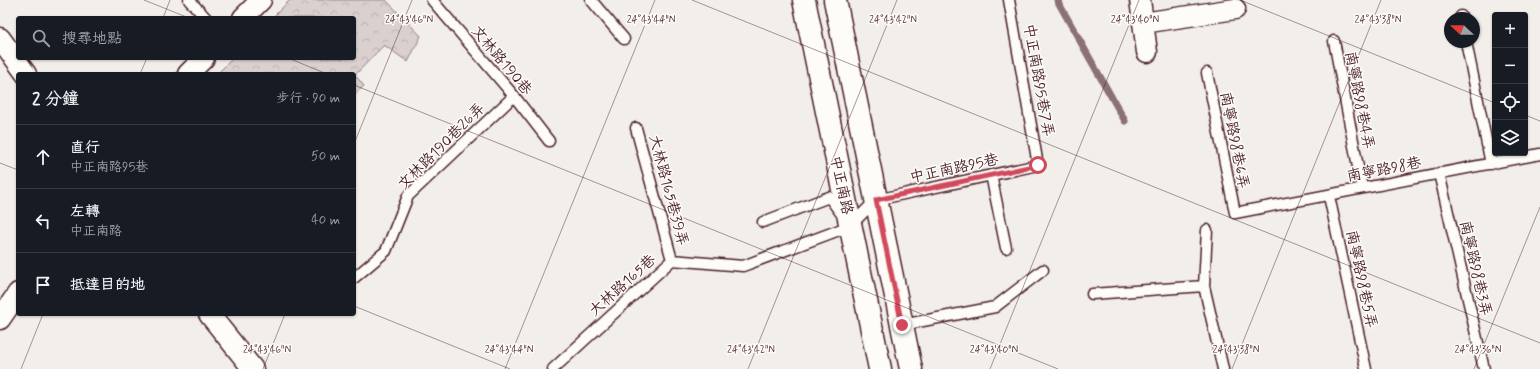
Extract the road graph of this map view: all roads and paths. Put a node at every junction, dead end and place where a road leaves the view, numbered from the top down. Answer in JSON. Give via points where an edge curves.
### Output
{"nodes":[{"id":1,"x":189,"y":0,"type":"edge"},
{"id":2,"x":261,"y":0,"type":"edge"},
{"id":3,"x":432,"y":0,"type":"edge"},
{"id":4,"x":591,"y":0,"type":"edge"},
{"id":5,"x":804,"y":0,"type":"edge"},
{"id":6,"x":835,"y":0,"type":"edge"},
{"id":7,"x":1009,"y":0,"type":"edge"},
{"id":8,"x":1140,"y":0,"type":"edge"},
{"id":9,"x":1236,"y":9,"type":"dead end"},
{"id":10,"x":204,"y":16,"type":"edge"},
{"id":11,"x":245,"y":16,"type":"edge"},
{"id":12,"x":1143,"y":23,"type":"junction"},
{"id":13,"x":0,"y":38,"type":"edge"},
{"id":14,"x":624,"y":39,"type":"dead end"},
{"id":15,"x":1334,"y":41,"type":"dead end"},
{"id":16,"x":1467,"y":48,"type":"edge"},
{"id":17,"x":1148,"y":52,"type":"dead end"},
{"id":18,"x":202,"y":60,"type":"edge"},
{"id":19,"x":25,"y":72,"type":"edge"},
{"id":20,"x":190,"y":72,"type":"edge"},
{"id":21,"x":1207,"y":73,"type":"dead end"},
{"id":22,"x":514,"y":96,"type":"junction"},
{"id":23,"x":636,"y":128,"type":"dead end"},
{"id":24,"x":549,"y":141,"type":"dead end"},
{"id":25,"x":1540,"y":154,"type":"edge"},
{"id":26,"x":1491,"y":164,"type":"junction"},
{"id":27,"x":1038,"y":165,"type":"joint"},
{"id":28,"x":1439,"y":174,"type":"junction"},
{"id":29,"x":991,"y":175,"type":"junction"},
{"id":30,"x":1362,"y":188,"type":"junction"},
{"id":31,"x":1329,"y":196,"type":"junction"},
{"id":32,"x":876,"y":200,"type":"junction"},
{"id":33,"x":1235,"y":213,"type":"joint"},
{"id":34,"x":763,"y":222,"type":"dead end"},
{"id":35,"x":850,"y":226,"type":"junction"},
{"id":36,"x":1207,"y":230,"type":"dead end"},
{"id":37,"x":1006,"y":248,"type":"dead end"},
{"id":38,"x":672,"y":260,"type":"junction"},
{"id":39,"x":1042,"y":270,"type":"dead end"},
{"id":40,"x":356,"y":276,"type":"edge"},
{"id":41,"x":1204,"y":286,"type":"junction"},
{"id":42,"x":1092,"y":294,"type":"dead end"},
{"id":43,"x":16,"y":296,"type":"edge"},
{"id":44,"x":211,"y":316,"type":"edge"},
{"id":45,"x":0,"y":319,"type":"edge"},
{"id":46,"x":902,"y":325,"type":"junction"},
{"id":47,"x":253,"y":369,"type":"edge"},
{"id":48,"x":553,"y":369,"type":"edge"},
{"id":49,"x":880,"y":369,"type":"edge"},
{"id":50,"x":911,"y":369,"type":"edge"},
{"id":51,"x":1223,"y":369,"type":"edge"},
{"id":52,"x":1366,"y":369,"type":"edge"},
{"id":53,"x":1484,"y":369,"type":"edge"}],
"edges":[{"from":1,"to":10,"type":"lane"},
{"from":2,"to":11,"type":"street"},
{"from":3,"to":22,"type":"lane","name":"文林路190巷"},
{"from":4,"to":14,"type":"lane"},
{"from":5,"to":35,"type":"street","name":"中正南路"},
{"from":6,"to":32,"type":"street","name":"中正南路"},
{"from":7,"to":27,"type":"lane","name":"中正南路95巷7弄"},
{"from":8,"to":12,"type":"street"},
{"from":9,"to":12,"type":"street"},
{"from":12,"to":17,"type":"street"},
{"from":13,"to":19,"type":"street"},
{"from":15,"to":30,"type":"lane","name":"南寧路98巷4弄"},
{"from":16,"to":26,"type":"lane"},
{"from":18,"to":20,"type":"street"},
{"from":21,"to":33,"type":"lane","name":"南寧路98巷6弄"},
{"from":22,"to":24,"type":"lane","name":"文林路190巷"},
{"from":22,"to":40,"type":"lane","name":"文林路190巷26弄","via":[[408,196],[386,251]]},
{"from":23,"to":38,"type":"lane","name":"大林路165巷39弄"},
{"from":25,"to":26,"type":"lane","name":"南寧路98巷"},
{"from":26,"to":28,"type":"lane","name":"南寧路98巷"},
{"from":27,"to":29,"type":"lane","name":"中正南路95巷"},
{"from":28,"to":30,"type":"lane","name":"南寧路98巷"},
{"from":28,"to":53,"type":"lane","name":"南寧路98巷3弄"},
{"from":29,"to":32,"type":"lane","name":"中正南路95巷"},
{"from":29,"to":37,"type":"lane"},
{"from":30,"to":31,"type":"lane","name":"南寧路98巷"},
{"from":31,"to":33,"type":"lane","name":"南寧路98巷"},
{"from":31,"to":52,"type":"lane","name":"南寧路98巷5弄"},
{"from":32,"to":35,"type":"lane","name":"大林路165巷"},
{"from":32,"to":46,"type":"street","name":"中正南路"},
{"from":34,"to":35,"type":"lane","via":[[829,197]]},
{"from":35,"to":38,"type":"lane","name":"大林路165巷","via":[[743,266]]},
{"from":35,"to":49,"type":"street","name":"中正南路"},
{"from":36,"to":41,"type":"lane"},
{"from":38,"to":48,"type":"lane","name":"大林路165巷"},
{"from":39,"to":46,"type":"lane","via":[[995,306]]},
{"from":41,"to":42,"type":"lane"},
{"from":41,"to":51,"type":"lane"},
{"from":43,"to":45,"type":"street"},
{"from":44,"to":47,"type":"street"},
{"from":46,"to":50,"type":"street","name":"中正南路"}]}
